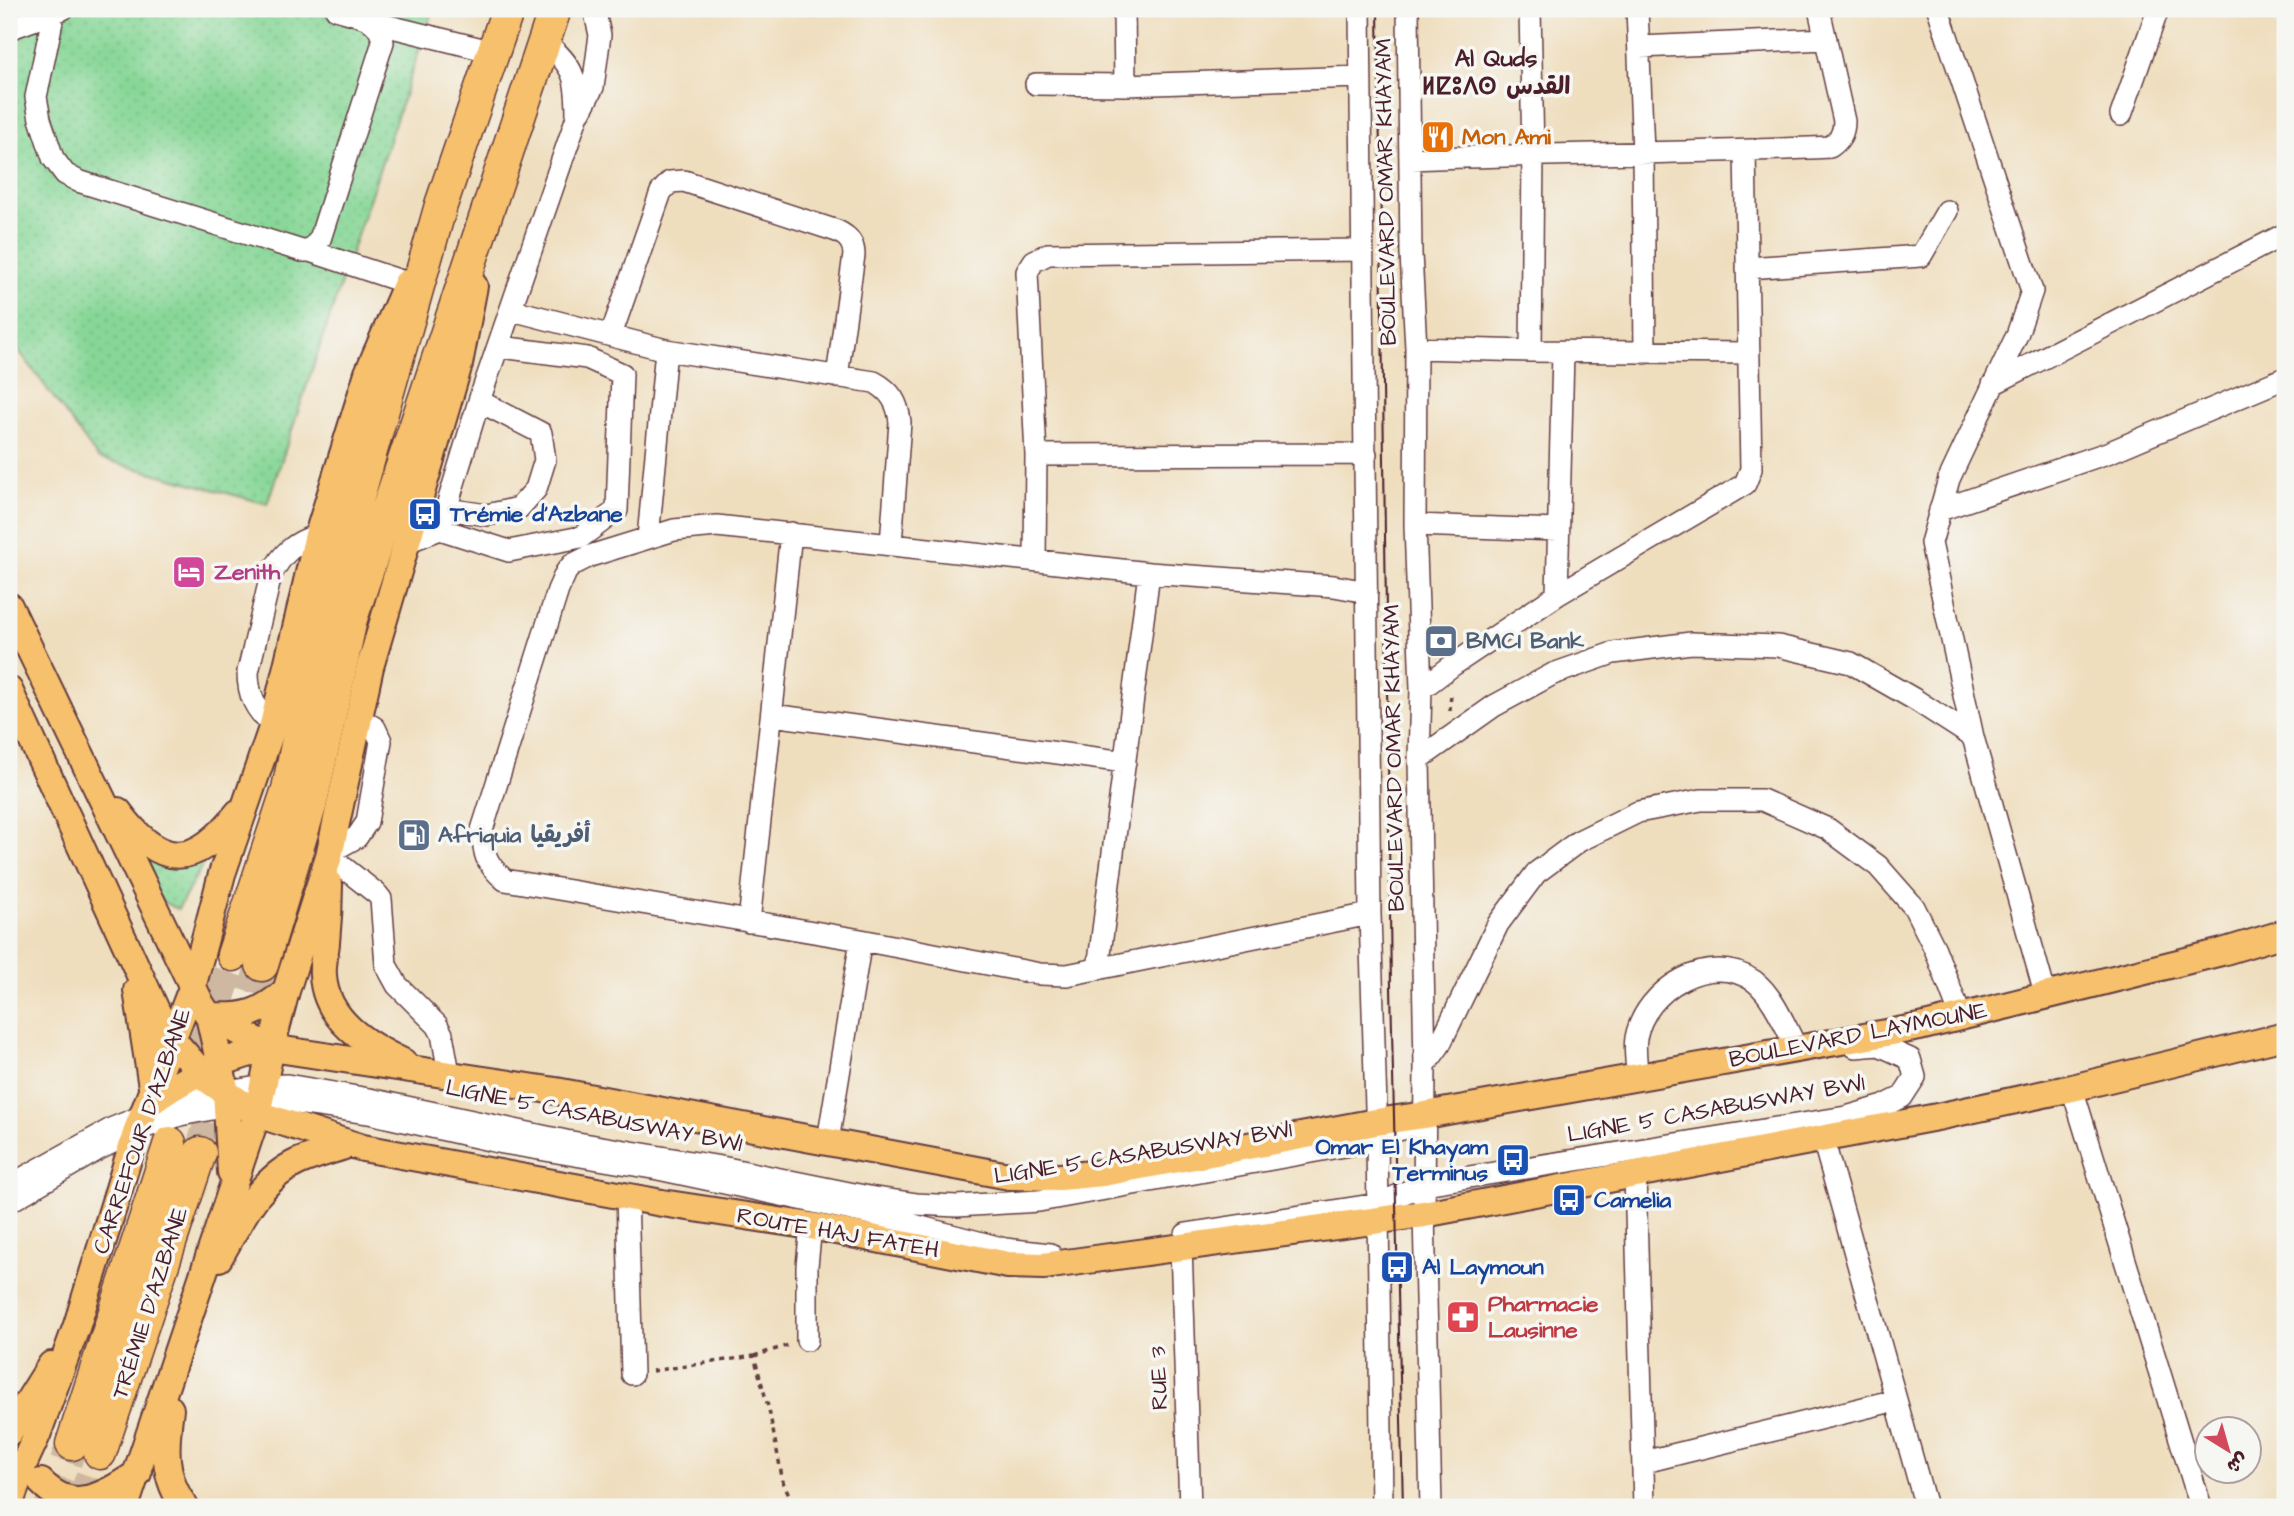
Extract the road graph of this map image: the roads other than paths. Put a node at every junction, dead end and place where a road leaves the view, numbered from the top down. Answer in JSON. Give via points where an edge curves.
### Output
{"nodes":[{"id":1,"x":336,"y":9,"type":"edge"},
{"id":2,"x":508,"y":9,"type":"edge"},
{"id":3,"x":555,"y":9,"type":"edge"},
{"id":4,"x":594,"y":9,"type":"edge"},
{"id":5,"x":1124,"y":9,"type":"edge"},
{"id":6,"x":1360,"y":9,"type":"edge"},
{"id":7,"x":1409,"y":9,"type":"edge"},
{"id":8,"x":1530,"y":9,"type":"edge"},
{"id":9,"x":1637,"y":9,"type":"edge"},
{"id":10,"x":1819,"y":9,"type":"edge"},
{"id":11,"x":1938,"y":9,"type":"edge"},
{"id":12,"x":2158,"y":9,"type":"edge"},
{"id":13,"x":59,"y":10,"type":"edge"},
{"id":14,"x":376,"y":23,"type":"junction"},
{"id":15,"x":9,"y":29,"type":"edge"},
{"id":16,"x":1826,"y":39,"type":"junction"},
{"id":17,"x":544,"y":41,"type":"junction"},
{"id":18,"x":1639,"y":47,"type":"junction"},
{"id":19,"x":494,"y":52,"type":"junction"},
{"id":20,"x":1360,"y":77,"type":"junction"},
{"id":21,"x":1036,"y":84,"type":"dead end"},
{"id":22,"x":1125,"y":85,"type":"junction"},
{"id":23,"x":2121,"y":115,"type":"dead end"},
{"id":24,"x":577,"y":117,"type":"junction"},
{"id":25,"x":1643,"y":152,"type":"junction"},
{"id":26,"x":1745,"y":152,"type":"junction"},
{"id":27,"x":1532,"y":154,"type":"junction"},
{"id":28,"x":1411,"y":159,"type":"junction"},
{"id":29,"x":442,"y":205,"type":"junction"},
{"id":30,"x":1947,"y":211,"type":"dead end"},
{"id":31,"x":486,"y":216,"type":"junction"},
{"id":32,"x":2285,"y":234,"type":"edge"},
{"id":33,"x":1362,"y":250,"type":"junction"},
{"id":34,"x":310,"y":251,"type":"junction"},
{"id":35,"x":1746,"y":268,"type":"junction"},
{"id":36,"x":407,"y":283,"type":"junction"},
{"id":37,"x":512,"y":310,"type":"junction"},
{"id":38,"x":611,"y":335,"type":"junction"},
{"id":39,"x":500,"y":347,"type":"junction"},
{"id":40,"x":1416,"y":348,"type":"junction"},
{"id":41,"x":666,"y":350,"type":"junction"},
{"id":42,"x":1531,"y":351,"type":"junction"},
{"id":43,"x":1563,"y":352,"type":"junction"},
{"id":44,"x":1645,"y":353,"type":"junction"},
{"id":45,"x":1748,"y":353,"type":"junction"},
{"id":46,"x":837,"y":376,"type":"junction"},
{"id":47,"x":2285,"y":378,"type":"edge"},
{"id":48,"x":1993,"y":384,"type":"junction"},
{"id":49,"x":479,"y":401,"type":"junction"},
{"id":50,"x":1366,"y":454,"type":"junction"},
{"id":51,"x":1036,"y":455,"type":"junction"},
{"id":52,"x":1940,"y":510,"type":"junction"},
{"id":53,"x":443,"y":519,"type":"junction"},
{"id":54,"x":1415,"y":525,"type":"junction"},
{"id":55,"x":1558,"y":530,"type":"junction"},
{"id":56,"x":791,"y":533,"type":"junction"},
{"id":57,"x":318,"y":535,"type":"junction"},
{"id":58,"x":648,"y":538,"type":"junction"},
{"id":59,"x":407,"y":542,"type":"junction"},
{"id":60,"x":891,"y":544,"type":"junction"},
{"id":61,"x":1035,"y":560,"type":"junction"},
{"id":62,"x":1149,"y":573,"type":"junction"},
{"id":63,"x":1367,"y":592,"type":"junction"},
{"id":64,"x":1557,"y":595,"type":"junction"},
{"id":65,"x":9,"y":606,"type":"edge"},
{"id":66,"x":1421,"y":689,"type":"junction"},
{"id":67,"x":9,"y":690,"type":"edge"},
{"id":68,"x":772,"y":715,"type":"junction"},
{"id":69,"x":273,"y":725,"type":"junction"},
{"id":70,"x":1973,"y":737,"type":"junction"},
{"id":71,"x":1419,"y":759,"type":"junction"},
{"id":72,"x":1125,"y":762,"type":"junction"},
{"id":73,"x":90,"y":773,"type":"junction"},
{"id":74,"x":246,"y":803,"type":"junction"},
{"id":75,"x":329,"y":856,"type":"junction"},
{"id":76,"x":1370,"y":914,"type":"junction"},
{"id":77,"x":749,"y":922,"type":"junction"},
{"id":78,"x":2285,"y":933,"type":"edge"},
{"id":79,"x":861,"y":940,"type":"junction"},
{"id":80,"x":131,"y":957,"type":"junction"},
{"id":81,"x":1098,"y":969,"type":"junction"},
{"id":82,"x":286,"y":991,"type":"junction"},
{"id":83,"x":2046,"y":997,"type":"junction"},
{"id":84,"x":195,"y":1004,"type":"junction"},
{"id":85,"x":1961,"y":1017,"type":"junction"},
{"id":86,"x":2285,"y":1036,"type":"edge"},
{"id":87,"x":172,"y":1039,"type":"junction"},
{"id":88,"x":271,"y":1048,"type":"junction"},
{"id":89,"x":1797,"y":1049,"type":"junction"},
{"id":90,"x":1425,"y":1065,"type":"junction"},
{"id":91,"x":210,"y":1066,"type":"junction"},
{"id":92,"x":420,"y":1071,"type":"junction"},
{"id":93,"x":449,"y":1073,"type":"junction"},
{"id":94,"x":1637,"y":1076,"type":"junction"},
{"id":95,"x":2072,"y":1088,"type":"junction"},
{"id":96,"x":246,"y":1101,"type":"junction"},
{"id":97,"x":145,"y":1110,"type":"junction"},
{"id":98,"x":1425,"y":1119,"type":"junction"},
{"id":99,"x":1376,"y":1131,"type":"junction"},
{"id":100,"x":1824,"y":1139,"type":"junction"},
{"id":101,"x":828,"y":1141,"type":"junction"},
{"id":102,"x":170,"y":1143,"type":"tunnel mouth"},
{"id":103,"x":350,"y":1144,"type":"junction"},
{"id":104,"x":200,"y":1153,"type":"tunnel mouth"},
{"id":105,"x":1635,"y":1174,"type":"junction"},
{"id":106,"x":1425,"y":1184,"type":"junction"},
{"id":107,"x":9,"y":1186,"type":"edge"},
{"id":108,"x":626,"y":1195,"type":"junction"},
{"id":109,"x":9,"y":1202,"type":"edge"},
{"id":110,"x":1378,"y":1212,"type":"junction"},
{"id":111,"x":1424,"y":1214,"type":"junction"},
{"id":112,"x":811,"y":1226,"type":"junction"},
{"id":113,"x":1181,"y":1247,"type":"junction"},
{"id":114,"x":193,"y":1302,"type":"junction"},
{"id":115,"x":76,"y":1325,"type":"junction"},
{"id":116,"x":807,"y":1340,"type":"road end"},
{"id":117,"x":178,"y":1349,"type":"junction"},
{"id":118,"x":632,"y":1374,"type":"road end"},
{"id":119,"x":1896,"y":1400,"type":"junction"},
{"id":120,"x":9,"y":1432,"type":"edge"},
{"id":121,"x":37,"y":1435,"type":"junction"},
{"id":122,"x":1644,"y":1462,"type":"junction"},
{"id":123,"x":138,"y":1473,"type":"junction"},
{"id":124,"x":41,"y":1482,"type":"junction"},
{"id":125,"x":9,"y":1506,"type":"edge"},
{"id":126,"x":49,"y":1507,"type":"edge"},
{"id":127,"x":104,"y":1507,"type":"edge"},
{"id":128,"x":125,"y":1507,"type":"edge"},
{"id":129,"x":185,"y":1507,"type":"edge"},
{"id":130,"x":1190,"y":1507,"type":"edge"},
{"id":131,"x":1382,"y":1507,"type":"edge"},
{"id":132,"x":1431,"y":1507,"type":"edge"},
{"id":133,"x":1644,"y":1507,"type":"edge"},
{"id":134,"x":1926,"y":1507,"type":"edge"},
{"id":135,"x":2201,"y":1507,"type":"edge"}],
"edges":[{"from":1,"to":14,"type":"street"},
{"from":2,"to":19,"type":"highway"},
{"from":3,"to":17,"type":"highway"},
{"from":4,"to":24,"type":"street","via":[[600,35],[593,87]]},
{"from":5,"to":22,"type":"street"},
{"from":6,"to":20,"type":"street","name":"BOULEVARD OMAR KHAYAM"},
{"from":7,"to":28,"type":"street","name":"BOULEVARD OMAR KHAYAM"},
{"from":8,"to":27,"type":"street"},
{"from":9,"to":18,"type":"street"},
{"from":10,"to":16,"type":"street"},
{"from":11,"to":48,"type":"street","via":[[2032,291]]},
{"from":12,"to":23,"type":"street"},
{"from":13,"to":15,"type":"street"},
{"from":13,"to":34,"type":"street","via":[[36,97],[53,158],[65,174]]},
{"from":14,"to":19,"type":"street"},
{"from":14,"to":34,"type":"street","via":[[383,42],[320,239]]},
{"from":16,"to":18,"type":"street"},
{"from":16,"to":26,"type":"street","via":[[1844,121],[1838,141],[1830,147]]},
{"from":17,"to":24,"type":"street","via":[[563,57],[577,83]]},
{"from":17,"to":31,"type":"highway"},
{"from":18,"to":25,"type":"street"},
{"from":19,"to":29,"type":"highway"},
{"from":20,"to":22,"type":"street"},
{"from":20,"to":33,"type":"street","name":"BOULEVARD OMAR KHAYAM"},
{"from":21,"to":22,"type":"street"},
{"from":24,"to":37,"type":"street"},
{"from":25,"to":26,"type":"street"},
{"from":25,"to":27,"type":"street"},
{"from":25,"to":44,"type":"street"},
{"from":26,"to":35,"type":"street"},
{"from":27,"to":28,"type":"street"},
{"from":27,"to":42,"type":"street"},
{"from":28,"to":40,"type":"street","name":"BOULEVARD OMAR KHAYAM"},
{"from":29,"to":31,"type":"highway","via":[[321,627],[248,960],[310,806],[351,620]]},
{"from":29,"to":36,"type":"main road"},
{"from":30,"to":35,"type":"street","via":[[1921,256]]},
{"from":31,"to":59,"type":"main road","via":[[459,364]]},
{"from":32,"to":48,"type":"street"},
{"from":33,"to":50,"type":"street","name":"BOULEVARD OMAR KHAYAM"},
{"from":33,"to":51,"type":"street","via":[[1048,254],[1034,261],[1027,272]]},
{"from":34,"to":36,"type":"street"},
{"from":35,"to":45,"type":"street"},
{"from":36,"to":57,"type":"main road","via":[[368,373]]},
{"from":37,"to":38,"type":"street"},
{"from":37,"to":39,"type":"street"},
{"from":38,"to":41,"type":"street"},
{"from":38,"to":46,"type":"street","via":[[661,192],[670,182],[684,181],[848,238],[854,255]]},
{"from":39,"to":49,"type":"street"},
{"from":39,"to":53,"type":"street","via":[[587,358],[622,374],[617,510],[580,537],[509,551]]},
{"from":40,"to":42,"type":"street"},
{"from":40,"to":54,"type":"street","name":"BOULEVARD OMAR KHAYAM"},
{"from":41,"to":46,"type":"street"},
{"from":41,"to":58,"type":"street"},
{"from":42,"to":43,"type":"street"},
{"from":43,"to":44,"type":"street"},
{"from":43,"to":55,"type":"street"},
{"from":44,"to":45,"type":"street"},
{"from":45,"to":64,"type":"street","via":[[1751,469],[1745,484]]},
{"from":46,"to":60,"type":"street","via":[[874,382],[897,405],[900,422]]},
{"from":47,"to":52,"type":"street","via":[[2110,452]]},
{"from":48,"to":52,"type":"street","via":[[1949,479]]},
{"from":49,"to":53,"type":"street"},
{"from":49,"to":53,"type":"street","via":[[541,433],[545,460],[536,489],[519,508]]},
{"from":50,"to":51,"type":"street"},
{"from":50,"to":63,"type":"street","name":"BOULEVARD OMAR KHAYAM"},
{"from":51,"to":61,"type":"street"},
{"from":52,"to":70,"type":"street","via":[[1931,543]]},
{"from":53,"to":59,"type":"street"},
{"from":54,"to":55,"type":"street"},
{"from":54,"to":66,"type":"street","name":"BOULEVARD OMAR KHAYAM"},
{"from":55,"to":64,"type":"street"},
{"from":56,"to":58,"type":"street","via":[[716,526]]},
{"from":56,"to":60,"type":"street"},
{"from":56,"to":68,"type":"street"},
{"from":57,"to":69,"type":"main road"},
{"from":57,"to":69,"type":"street","via":[[289,549],[278,561],[248,672],[248,687],[257,709]]},
{"from":58,"to":77,"type":"street","via":[[590,556],[566,572],[482,831],[484,855],[505,880]]},
{"from":59,"to":75,"type":"main road","via":[[370,667]]},
{"from":60,"to":61,"type":"street"},
{"from":61,"to":62,"type":"street"},
{"from":62,"to":63,"type":"street"},
{"from":62,"to":72,"type":"street"},
{"from":63,"to":76,"type":"street","name":"BOULEVARD OMAR KHAYAM"},
{"from":64,"to":66,"type":"street"},
{"from":65,"to":73,"type":"main road"},
{"from":66,"to":71,"type":"street","name":"BOULEVARD OMAR KHAYAM"},
{"from":67,"to":80,"type":"main road"},
{"from":68,"to":72,"type":"street"},
{"from":68,"to":77,"type":"street"},
{"from":69,"to":74,"type":"main road"},
{"from":70,"to":71,"type":"street","via":[[1851,663],[1778,646],[1691,643],[1614,653],[1553,674],[1494,706]]},
{"from":70,"to":83,"type":"street"},
{"from":71,"to":90,"type":"street","name":"BOULEVARD OMAR KHAYAM"},
{"from":72,"to":81,"type":"street"},
{"from":73,"to":74,"type":"main road","via":[[134,832],[166,854],[182,855],[202,848],[221,835]]},
{"from":73,"to":84,"type":"main road"},
{"from":74,"to":84,"type":"main road","via":[[222,874]]},
{"from":75,"to":82,"type":"main road"},
{"from":75,"to":92,"type":"main road","via":[[323,976],[328,998],[342,1023],[366,1042]]},
{"from":75,"to":93,"type":"street","via":[[381,899],[390,976],[437,1025]]},
{"from":76,"to":81,"type":"street"},
{"from":76,"to":99,"type":"street","name":"BOULEVARD OMAR KHAYAM"},
{"from":77,"to":79,"type":"street"},
{"from":78,"to":83,"type":"main road","name":"BOULEVARD LAYMOUNE"},
{"from":79,"to":81,"type":"street","via":[[1040,974]]},
{"from":79,"to":101,"type":"street"},
{"from":80,"to":84,"type":"main road","via":[[166,996]]},
{"from":80,"to":87,"type":"main road"},
{"from":80,"to":97,"type":"main road"},
{"from":82,"to":84,"type":"main road","via":[[272,1003],[236,1017]]},
{"from":82,"to":88,"type":"main road"},
{"from":83,"to":85,"type":"main road","name":"BOULEVARD LAYMOUNE"},
{"from":84,"to":87,"type":"main road","name":"CARREFOUR D'AZBANE"},
{"from":84,"to":88,"type":"main road","name":"CARREFOUR D'AZBANE"},
{"from":84,"to":91,"type":"main road"},
{"from":85,"to":89,"type":"main road","name":"BOULEVARD LAYMOUNE"},
{"from":85,"to":90,"type":"street","via":[[1914,907],[1878,866],[1828,828],[1762,800],[1701,800],[1638,812],[1579,841],[1536,873],[1498,924]]},
{"from":86,"to":95,"type":"main road"},
{"from":87,"to":91,"type":"main road"},
{"from":87,"to":97,"type":"main road","name":"CARREFOUR D'AZBANE"},
{"from":88,"to":91,"type":"main road"},
{"from":88,"to":92,"type":"main road"},
{"from":88,"to":96,"type":"main road"},
{"from":89,"to":94,"type":"main road","name":"BOULEVARD LAYMOUNE"},
{"from":89,"to":94,"type":"street","via":[[1776,1008],[1755,982],[1735,972],[1711,970],[1687,976],[1661,993],[1644,1017],[1636,1038]]},
{"from":90,"to":98,"type":"street","name":"BOULEVARD OMAR KHAYAM"},
{"from":91,"to":96,"type":"main road"},
{"from":91,"to":97,"type":"main road","via":[[171,1086]]},
{"from":92,"to":93,"type":"main road"},
{"from":93,"to":101,"type":"main road"},
{"from":94,"to":98,"type":"main road","name":"BOULEVARD LAYMOUNE"},
{"from":95,"to":100,"type":"main road"},
{"from":95,"to":135,"type":"street"},
{"from":96,"to":97,"type":"street","name":"LIGNE 5 CASABUSWAY BW1","via":[[172,1104]]},
{"from":96,"to":99,"type":"street","name":"LIGNE 5 CASABUSWAY BW1","via":[[287,1084],[874,1198],[957,1206],[1040,1201]]},
{"from":96,"to":103,"type":"main road","name":"ROUTE HAJ FATEH"},
{"from":96,"to":110,"type":"street","name":"LIGNE 5 CASABUSWAY BW1","via":[[369,1113],[503,1143],[658,1169],[1027,1253],[1068,1253]]},
{"from":96,"to":114,"type":"main road","via":[[231,1188]]},
{"from":97,"to":107,"type":"street","name":"LIGNE 5 CASABUSWAY BW1"},
{"from":97,"to":109,"type":"street","name":"LIGNE 5 CASABUSWAY BW1","via":[[99,1149]]},
{"from":97,"to":115,"type":"main road","name":"CARREFOUR D'AZBANE"},
{"from":98,"to":99,"type":"main road"},
{"from":98,"to":106,"type":"street","name":"BOULEVARD OMAR KHAYAM"},
{"from":98,"to":106,"type":"street","name":"LIGNE 5 CASABUSWAY BW1","via":[[1842,1047],[1879,1045],[1909,1059],[1915,1077],[1902,1097],[1846,1117]]},
{"from":99,"to":101,"type":"main road","via":[[1060,1177],[1009,1176]]},
{"from":99,"to":110,"type":"street","name":"BOULEVARD OMAR KHAYAM"},
{"from":100,"to":105,"type":"main road"},
{"from":100,"to":119,"type":"street"},
{"from":102,"to":104,"type":"highway","name":"TRÉMIE D'AZBANE","via":[[86,1448]]},
{"from":103,"to":108,"type":"main road","name":"ROUTE HAJ FATEH"},
{"from":103,"to":114,"type":"main road","via":[[297,1163],[263,1187]]},
{"from":105,"to":111,"type":"main road"},
{"from":105,"to":122,"type":"street"},
{"from":106,"to":110,"type":"street","name":"LIGNE 5 CASABUSWAY BW1"},
{"from":106,"to":111,"type":"street","name":"BOULEVARD OMAR KHAYAM"},
{"from":108,"to":112,"type":"main road","name":"ROUTE HAJ FATEH"},
{"from":108,"to":118,"type":"street"},
{"from":110,"to":111,"type":"main road","name":"ROUTE HAJ FATEH"},
{"from":110,"to":113,"type":"main road","name":"ROUTE HAJ FATEH"},
{"from":110,"to":131,"type":"street","name":"BOULEVARD OMAR KHAYAM"},
{"from":111,"to":132,"type":"street","name":"BOULEVARD OMAR KHAYAM"},
{"from":112,"to":113,"type":"main road","name":"ROUTE HAJ FATEH","via":[[1007,1265],[1044,1266]]},
{"from":112,"to":116,"type":"street"},
{"from":113,"to":130,"type":"street","name":"RUE 3"},
{"from":114,"to":117,"type":"main road"},
{"from":115,"to":120,"type":"main road"},
{"from":115,"to":121,"type":"main road","name":"CARREFOUR D'AZBANE"},
{"from":117,"to":123,"type":"main road"},
{"from":117,"to":129,"type":"main road","via":[[166,1437],[167,1466],[174,1493]]},
{"from":119,"to":122,"type":"street"},
{"from":119,"to":134,"type":"street"},
{"from":121,"to":124,"type":"main road"},
{"from":121,"to":125,"type":"main road","name":"CARREFOUR D'AZBANE"},
{"from":122,"to":133,"type":"street"},
{"from":123,"to":124,"type":"main road","via":[[85,1504],[59,1499]]},
{"from":123,"to":127,"type":"main road"},
{"from":123,"to":128,"type":"main road"},
{"from":124,"to":126,"type":"main road"}]}
